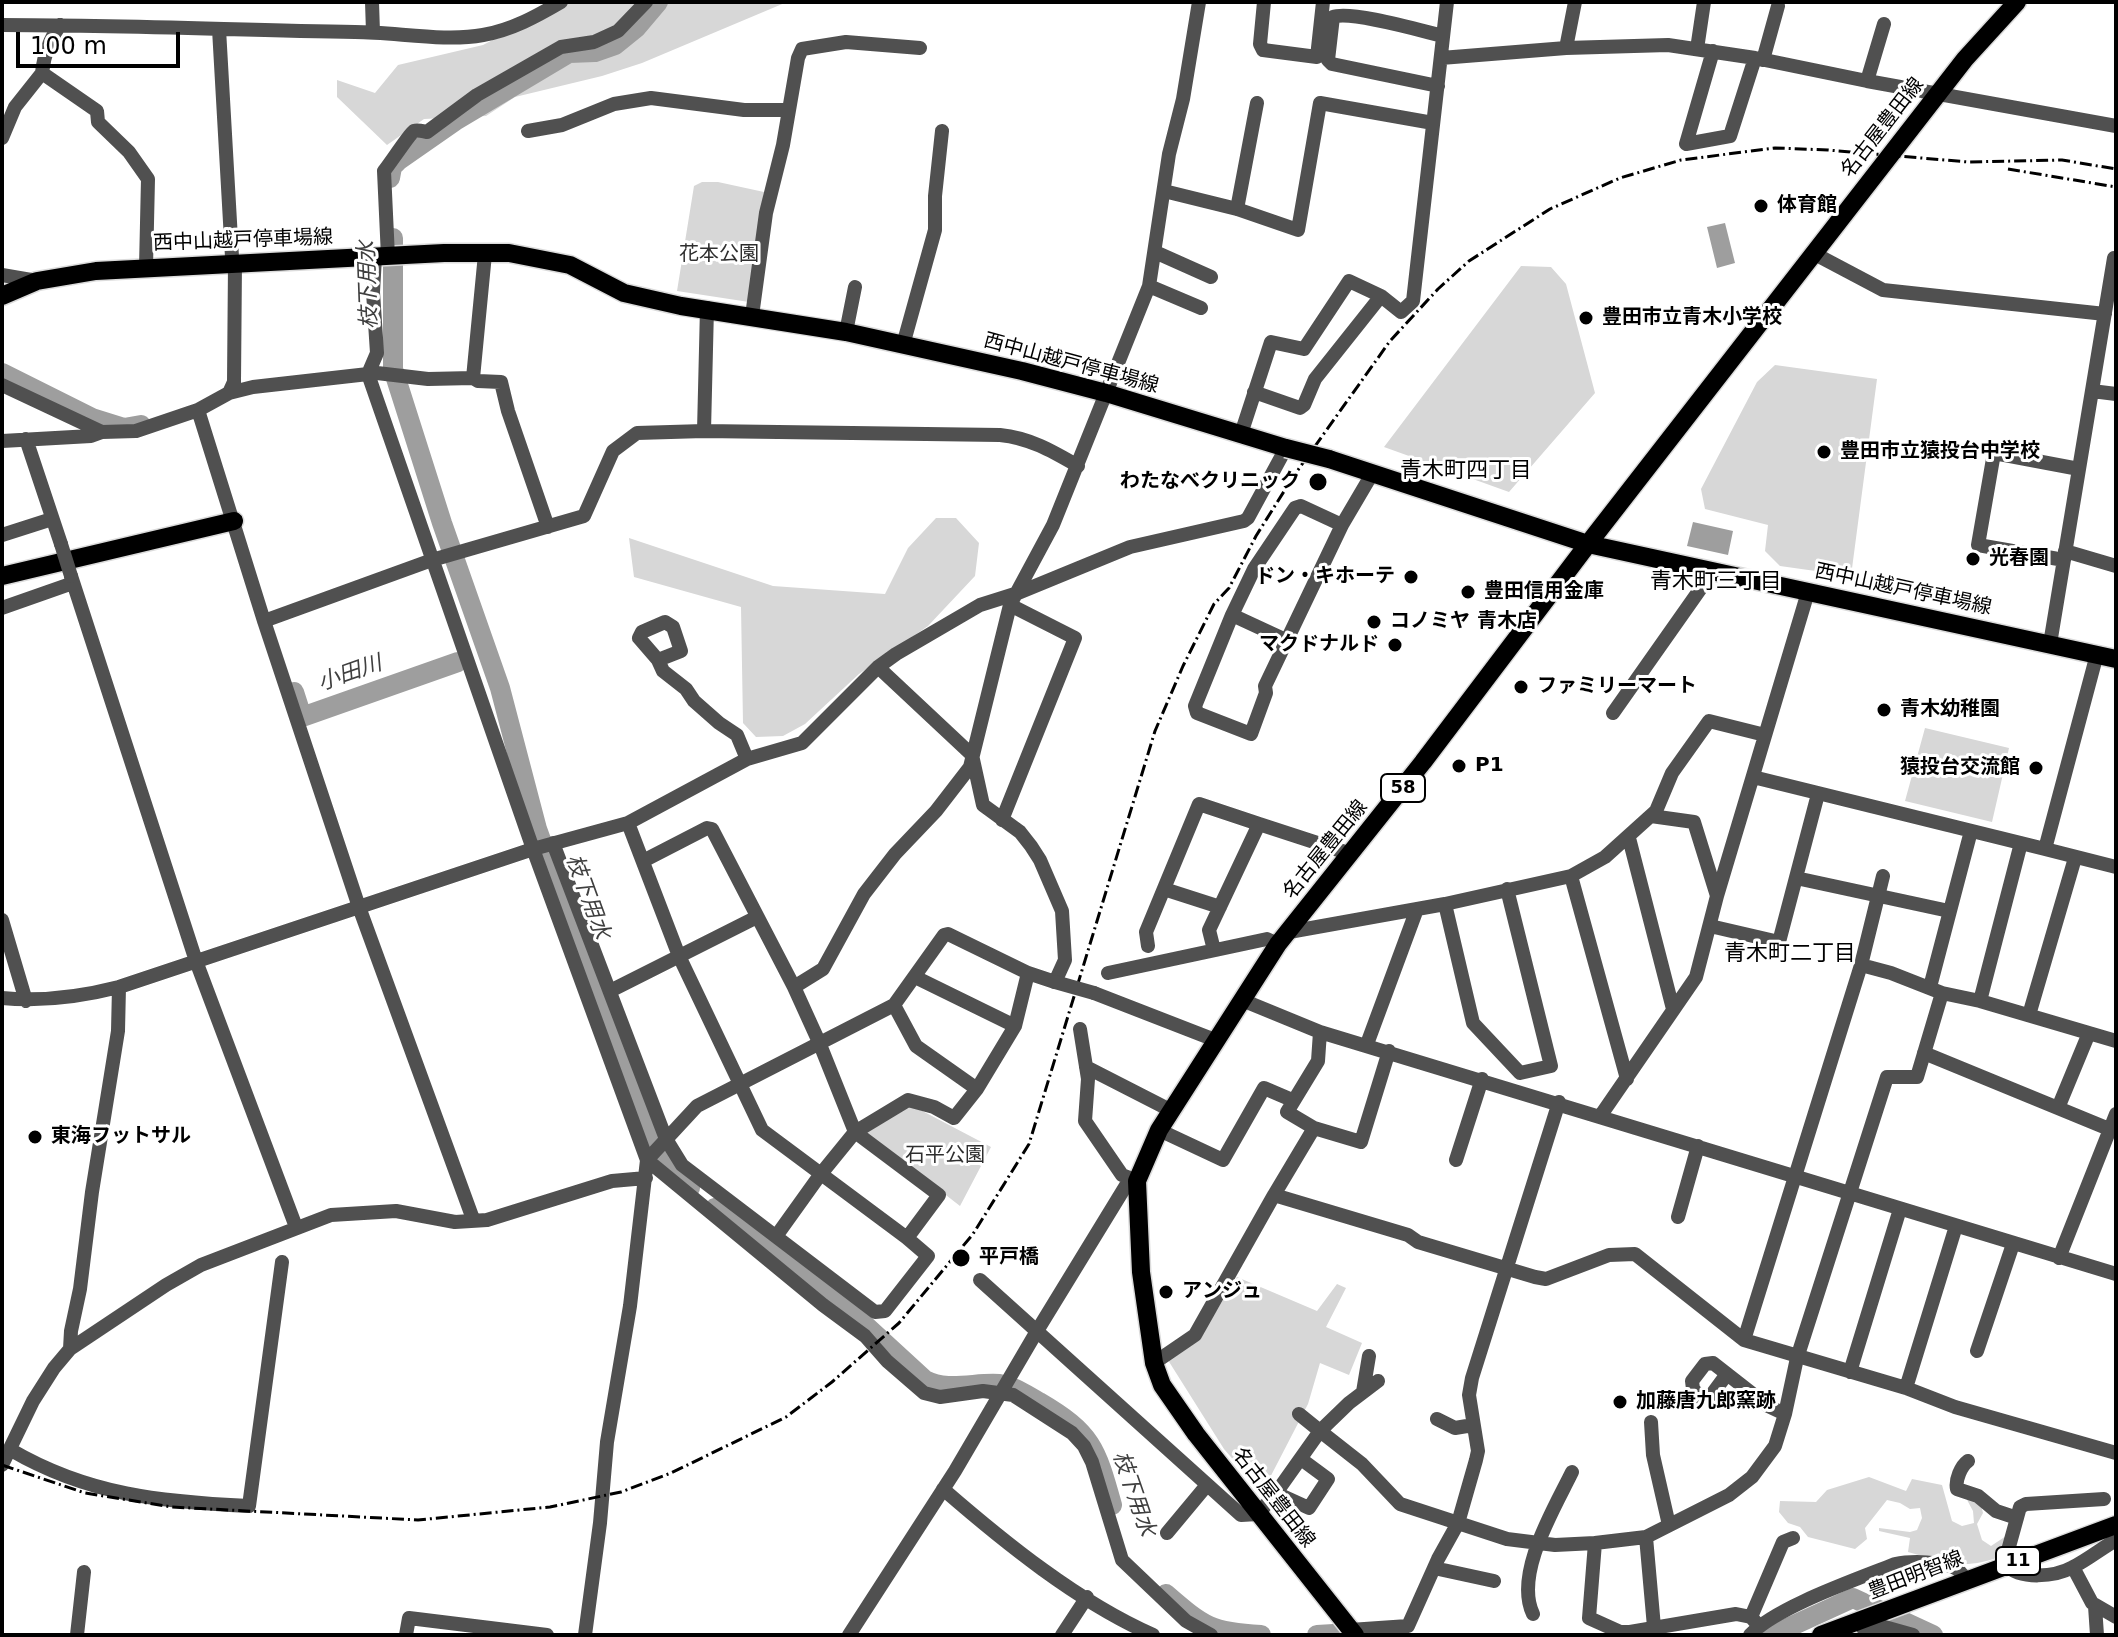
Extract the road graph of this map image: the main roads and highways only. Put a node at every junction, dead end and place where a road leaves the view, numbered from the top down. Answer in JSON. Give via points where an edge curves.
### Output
{"nodes":[{"id":1,"x":2017,"y":2,"type":"edge"},
{"id":2,"x":2,"y":296,"type":"edge"},
{"id":3,"x":234,"y":521,"type":"road end"},
{"id":4,"x":1588,"y":544,"type":"junction"},
{"id":5,"x":2,"y":576,"type":"edge"},
{"id":6,"x":2116,"y":659,"type":"edge"},
{"id":7,"x":2116,"y":1525,"type":"edge"},
{"id":8,"x":1352,"y":1632,"type":"edge"},
{"id":9,"x":1821,"y":1635,"type":"edge"}],
"edges":[{"from":1,"to":4,"type":"main road","name":"名古屋豊田線","number":"58","via":[[1939,93]]},
{"from":2,"to":4,"type":"main road","name":"西中山越戸停車場線","bridge":true,"via":[[37,281],[96,271],[509,253],[570,265],[624,293],[846,332],[1106,393]]},
{"from":3,"to":5,"type":"main road"},
{"from":4,"to":6,"type":"main road","name":"西中山越戸停車場線"},
{"from":4,"to":8,"type":"main road","name":"名古屋豊田線","number":"58","via":[[1283,938],[1159,1130],[1134,1180],[1141,1272],[1162,1385]]},
{"from":7,"to":9,"type":"main road","name":"豊田明智線","number":"11"}]}
